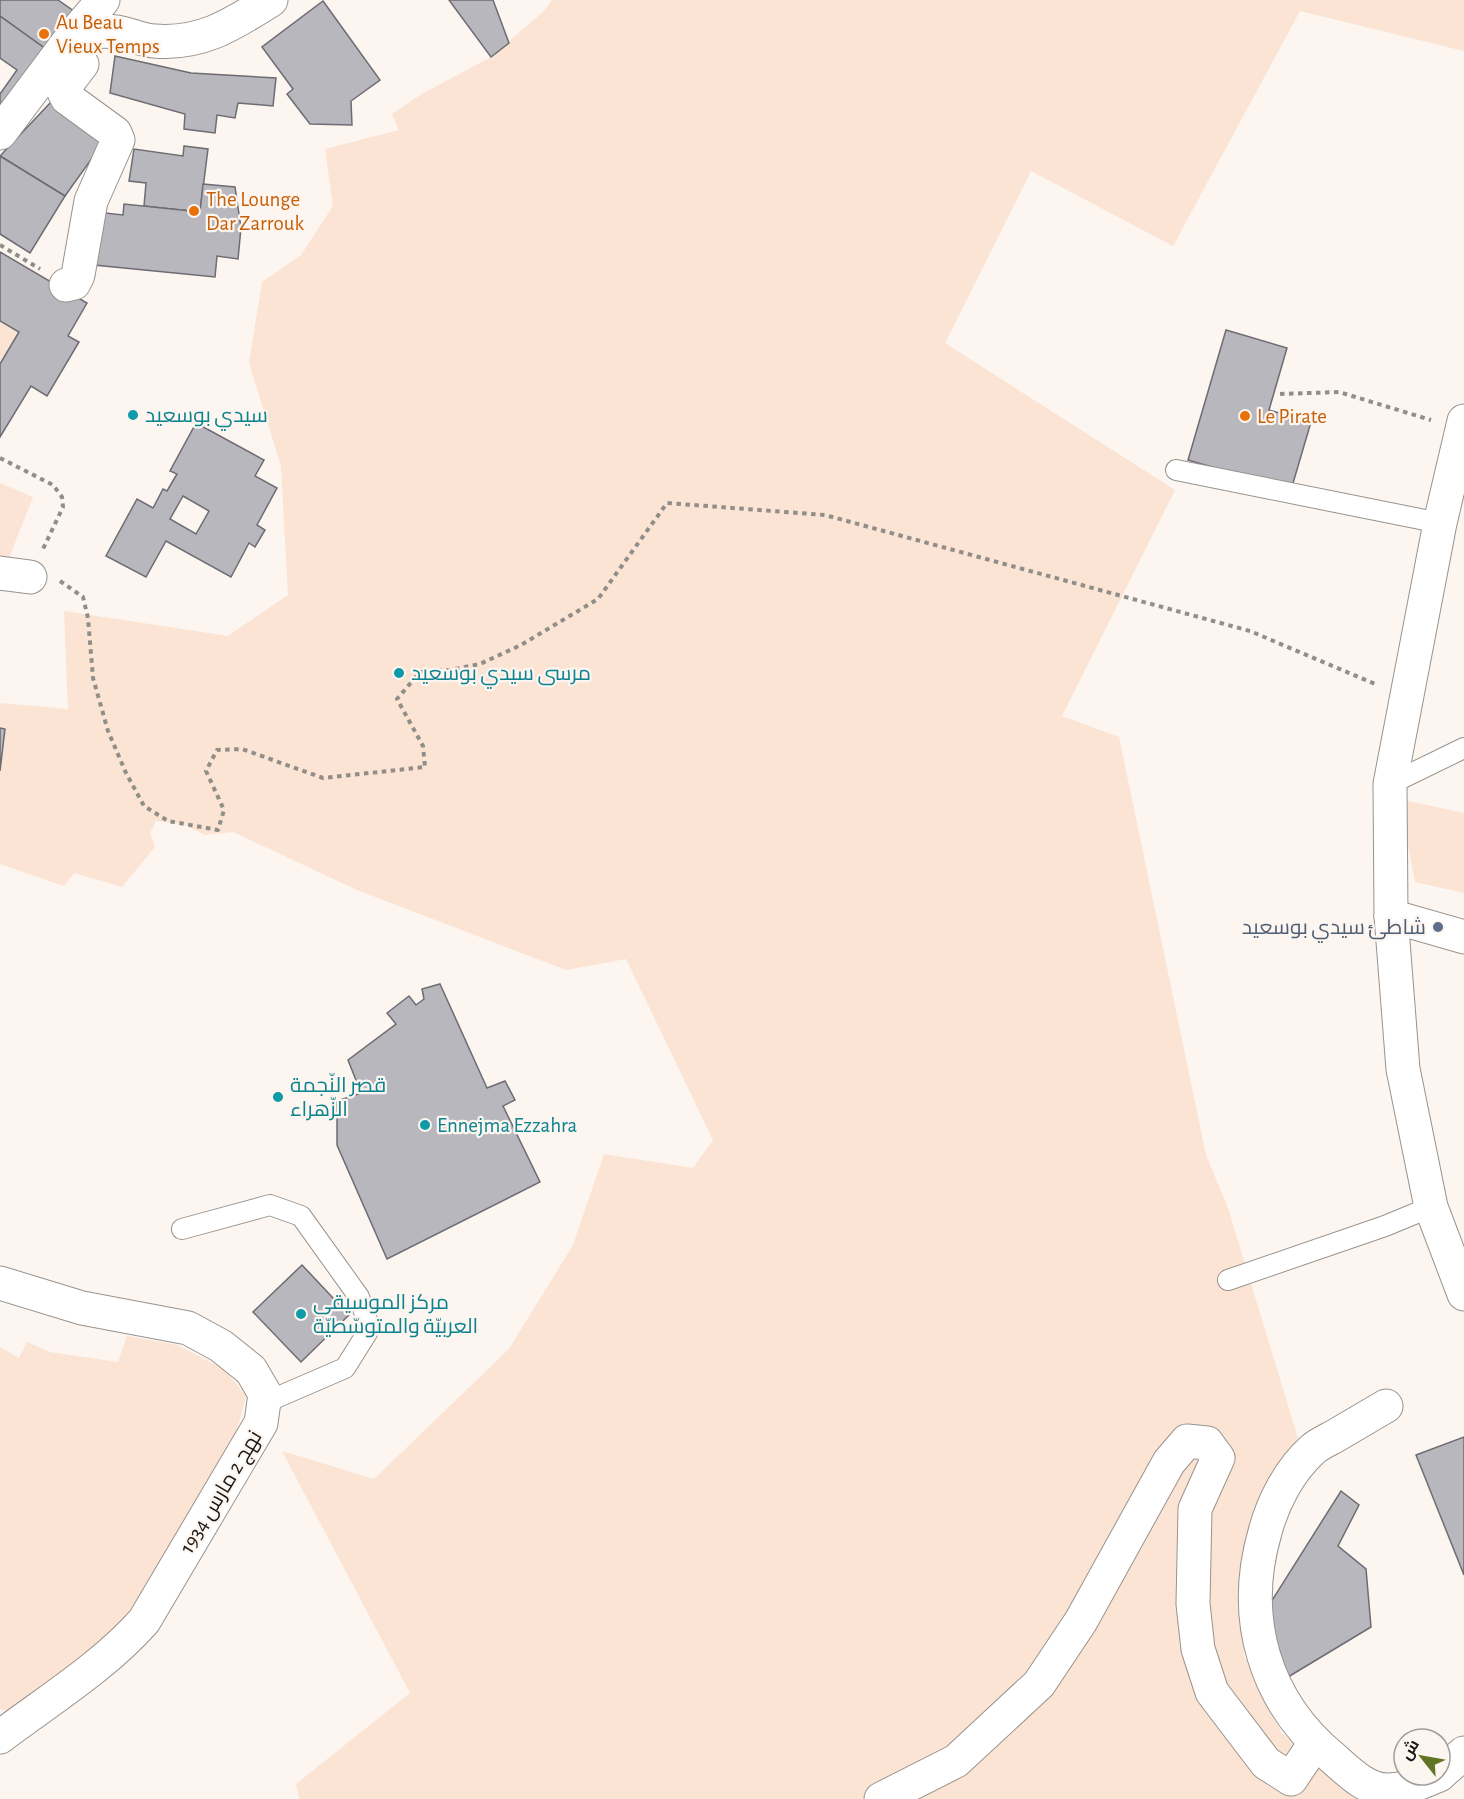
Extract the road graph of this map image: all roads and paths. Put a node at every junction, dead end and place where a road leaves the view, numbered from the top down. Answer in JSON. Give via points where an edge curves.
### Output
{"nodes":[{"id":1,"x":103,"y":0,"type":"edge"},
{"id":2,"x":271,"y":0,"type":"edge"},
{"id":3,"x":79,"y":48,"type":"junction"},
{"id":4,"x":0,"y":133,"type":"edge"},
{"id":5,"x":0,"y":245,"type":"edge"},
{"id":6,"x":66,"y":285,"type":"joint"},
{"id":7,"x":1280,"y":394,"type":"dead end"},
{"id":8,"x":1463,"y":425,"type":"edge"},
{"id":9,"x":0,"y":458,"type":"edge"},
{"id":10,"x":1176,"y":470,"type":"dead end"},
{"id":11,"x":1440,"y":523,"type":"junction"},
{"id":12,"x":15,"y":575,"type":"edge"},
{"id":13,"x":1406,"y":696,"type":"junction"},
{"id":14,"x":1464,"y":748,"type":"edge"},
{"id":15,"x":1390,"y":784,"type":"junction"},
{"id":16,"x":1391,"y":916,"type":"junction"},
{"id":17,"x":1464,"y":937,"type":"edge"},
{"id":18,"x":1431,"y":1207,"type":"junction"},
{"id":19,"x":182,"y":1229,"type":"dead end"},
{"id":20,"x":1227,"y":1280,"type":"dead end"},
{"id":21,"x":0,"y":1282,"type":"edge"},
{"id":22,"x":1464,"y":1294,"type":"edge"},
{"id":23,"x":264,"y":1403,"type":"junction"},
{"id":24,"x":1386,"y":1406,"type":"dead end"},
{"id":25,"x":0,"y":1737,"type":"edge"},
{"id":26,"x":1315,"y":1743,"type":"junction"},
{"id":27,"x":1464,"y":1753,"type":"edge"},
{"id":28,"x":1452,"y":1764,"type":"edge"},
{"id":29,"x":1406,"y":1787,"type":"edge"},
{"id":30,"x":881,"y":1799,"type":"edge"}],
"edges":[{"from":1,"to":3,"type":"street"},
{"from":2,"to":3,"type":"street","via":[[210,35],[154,41],[115,32]]},
{"from":3,"to":4,"type":"street"},
{"from":3,"to":6,"type":"street","via":[[64,92],[115,133],[118,140],[91,201],[78,275],[74,283]]},
{"from":5,"to":6,"type":"path"},
{"from":7,"to":8,"type":"path","via":[[1339,393]]},
{"from":8,"to":11,"type":"street"},
{"from":9,"to":12,"type":"path","via":[[53,485],[63,496],[63,507]]},
{"from":10,"to":11,"type":"lane"},
{"from":11,"to":13,"type":"street"},
{"from":12,"to":13,"type":"path","via":[[63,582],[83,597],[93,678],[108,731],[144,806],[168,821],[218,830],[224,810],[206,771],[217,750],[242,749],[323,778],[425,767],[423,746],[397,699],[420,672],[480,664],[521,645],[598,599],[667,503],[825,515],[938,544],[1250,631]]},
{"from":13,"to":15,"type":"street"},
{"from":14,"to":15,"type":"lane"},
{"from":15,"to":16,"type":"street"},
{"from":16,"to":17,"type":"street"},
{"from":16,"to":18,"type":"street","via":[[1403,1068]]},
{"from":18,"to":20,"type":"lane"},
{"from":18,"to":22,"type":"street"},
{"from":19,"to":23,"type":"lane","via":[[270,1205],[301,1216],[359,1297],[367,1333],[345,1368]]},
{"from":21,"to":23,"type":"street","name":"نهج 2 مارس 1934","via":[[82,1308],[188,1328],[221,1346],[251,1370],[265,1394]]},
{"from":23,"to":25,"type":"street","name":"نهج 2 مارس 1934","via":[[261,1423],[144,1621],[107,1657]]},
{"from":24,"to":26,"type":"street","via":[[1312,1449],[1289,1478],[1271,1511],[1259,1550],[1254,1597],[1256,1629],[1268,1672],[1290,1712]]},
{"from":26,"to":29,"type":"street","via":[[1360,1782],[1385,1790]]},
{"from":26,"to":30,"type":"street","via":[[1291,1779],[1266,1763],[1212,1692],[1198,1649],[1193,1604],[1193,1534],[1195,1509],[1218,1458],[1207,1443],[1187,1441],[1169,1462],[1081,1621],[1039,1684],[957,1761]]},
{"from":27,"to":28,"type":"street"}]}
